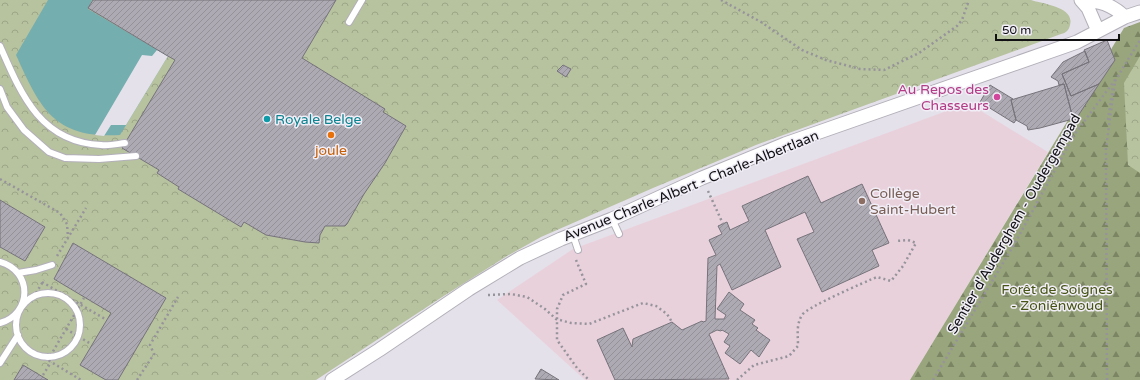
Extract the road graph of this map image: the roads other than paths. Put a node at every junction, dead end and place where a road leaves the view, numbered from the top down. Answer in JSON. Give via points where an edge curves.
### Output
{"nodes":[{"id":1,"x":362,"y":0,"type":"edge"},
{"id":2,"x":1081,"y":0,"type":"edge"},
{"id":3,"x":1140,"y":12,"type":"edge"},
{"id":4,"x":1125,"y":17,"type":"junction"},
{"id":5,"x":349,"y":22,"type":"dead end"},
{"id":6,"x":1098,"y":31,"type":"junction"},
{"id":7,"x":0,"y":46,"type":"edge"},
{"id":8,"x":0,"y":89,"type":"edge"},
{"id":9,"x":125,"y":143,"type":"dead end"},
{"id":10,"x":136,"y":156,"type":"dead end"},
{"id":11,"x":612,"y":219,"type":"junction"},
{"id":12,"x":619,"y":234,"type":"dead end"},
{"id":13,"x":573,"y":235,"type":"junction"},
{"id":14,"x":578,"y":250,"type":"dead end"},
{"id":15,"x":0,"y":262,"type":"edge"},
{"id":16,"x":52,"y":265,"type":"dead end"},
{"id":17,"x":18,"y":273,"type":"junction"},
{"id":18,"x":20,"y":310,"type":"junction"},
{"id":19,"x":0,"y":324,"type":"edge"},
{"id":20,"x":16,"y":338,"type":"junction"},
{"id":21,"x":0,"y":363,"type":"edge"},
{"id":22,"x":332,"y":380,"type":"edge"}],
"edges":[{"from":1,"to":5,"type":"lane"},
{"from":2,"to":4,"type":"street","via":[[1106,4]]},
{"from":2,"to":6,"type":"street","via":[[1088,8]]},
{"from":3,"to":4,"type":"street","name":"Avenue Charle-Albert - Charle-Albertlaan"},
{"from":4,"to":6,"type":"street","name":"Avenue Charle-Albert - Charle-Albertlaan"},
{"from":6,"to":11,"type":"street","name":"Avenue Charle-Albert - Charle-Albertlaan","via":[[1077,42],[785,144]]},
{"from":7,"to":9,"type":"lane","via":[[27,102],[50,128],[84,143]]},
{"from":8,"to":10,"type":"lane","via":[[7,107],[24,130],[49,152],[65,158]]},
{"from":11,"to":12,"type":"lane"},
{"from":11,"to":13,"type":"street","name":"Avenue Charle-Albert - Charle-Albertlaan"},
{"from":13,"to":14,"type":"lane"},
{"from":13,"to":22,"type":"street","name":"Avenue Charle-Albert - Charle-Albertlaan","via":[[520,258]]},
{"from":15,"to":17,"type":"lane"},
{"from":16,"to":17,"type":"lane"},
{"from":17,"to":18,"type":"lane","via":[[25,292]]},
{"from":18,"to":19,"type":"lane"},
{"from":18,"to":20,"type":"lane"},
{"from":18,"to":20,"type":"lane","via":[[30,299],[38,295],[56,294],[71,303],[80,319],[80,328],[74,344],[50,360],[33,353]]},
{"from":20,"to":21,"type":"lane"}]}
